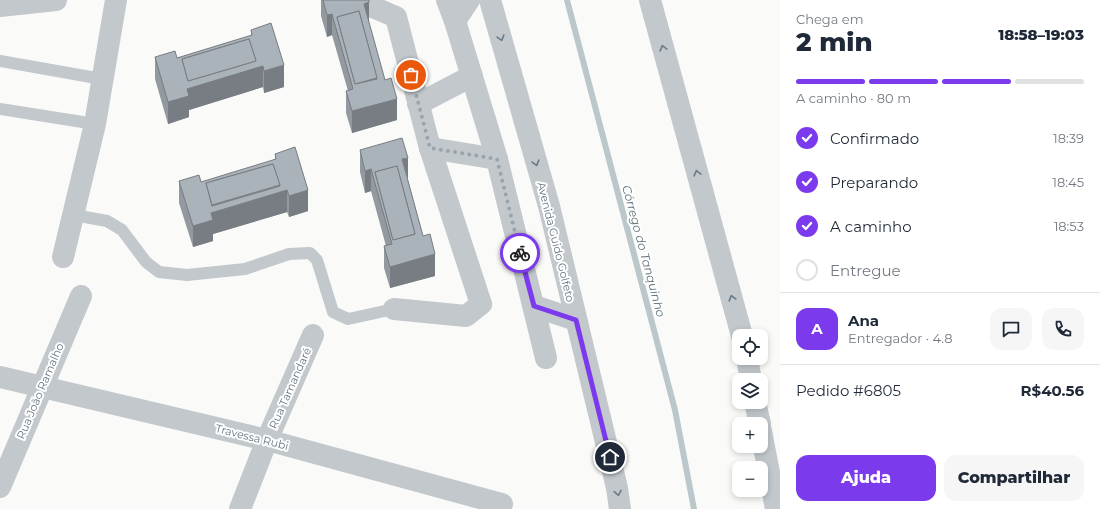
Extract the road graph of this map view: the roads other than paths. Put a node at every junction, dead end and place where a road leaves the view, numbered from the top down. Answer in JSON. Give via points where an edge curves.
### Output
{"nodes":[{"id":1,"x":56,"y":0,"type":"edge"},
{"id":2,"x":116,"y":0,"type":"edge"},
{"id":3,"x":356,"y":0,"type":"edge"},
{"id":4,"x":447,"y":0,"type":"edge"},
{"id":5,"x":470,"y":0,"type":"edge"},
{"id":6,"x":490,"y":0,"type":"edge"},
{"id":7,"x":650,"y":0,"type":"edge"},
{"id":8,"x":0,"y":6,"type":"edge"},
{"id":9,"x":455,"y":21,"type":"junction"},
{"id":10,"x":0,"y":61,"type":"edge"},
{"id":11,"x":472,"y":76,"type":"junction"},
{"id":12,"x":102,"y":79,"type":"junction"},
{"id":13,"x":418,"y":104,"type":"junction"},
{"id":14,"x":0,"y":109,"type":"edge"},
{"id":15,"x":95,"y":124,"type":"junction"},
{"id":16,"x":430,"y":148,"type":"junction"},
{"id":17,"x":497,"y":159,"type":"junction"},
{"id":18,"x":74,"y":215,"type":"junction"},
{"id":19,"x":63,"y":257,"type":"dead end"},
{"id":20,"x":81,"y":296,"type":"dead end"},
{"id":21,"x":534,"y":306,"type":"junction"},
{"id":22,"x":394,"y":309,"type":"joint"},
{"id":23,"x":576,"y":320,"type":"junction"},
{"id":24,"x":740,"y":329,"type":"edge"},
{"id":25,"x":313,"y":335,"type":"dead end"},
{"id":26,"x":546,"y":358,"type":"dead end"},
{"id":27,"x":0,"y":377,"type":"edge"},
{"id":28,"x":42,"y":387,"type":"junction"},
{"id":29,"x":267,"y":440,"type":"junction"},
{"id":30,"x":765,"y":453,"type":"edge"},
{"id":31,"x":0,"y":487,"type":"edge"},
{"id":32,"x":501,"y":506,"type":"edge"},
{"id":33,"x":240,"y":509,"type":"edge"},
{"id":34,"x":620,"y":509,"type":"edge"},
{"id":35,"x":776,"y":509,"type":"edge"}],
"edges":[{"from":1,"to":8,"type":"street"},
{"from":2,"to":12,"type":"street"},
{"from":3,"to":13,"type":"street","via":[[396,17]]},
{"from":4,"to":9,"type":"street"},
{"from":5,"to":9,"type":"street"},
{"from":6,"to":23,"type":"street","name":"Avenida Guido Golfeto","one_way":true,"via":[[549,206]]},
{"from":24,"to":7,"type":"street","one_way":true},
{"from":9,"to":11,"type":"street"},
{"from":10,"to":12,"type":"lane"},
{"from":11,"to":13,"type":"street"},
{"from":11,"to":17,"type":"street"},
{"from":12,"to":15,"type":"street"},
{"from":13,"to":16,"type":"street"},
{"from":14,"to":15,"type":"lane"},
{"from":15,"to":18,"type":"street"},
{"from":16,"to":17,"type":"street"},
{"from":16,"to":22,"type":"street","via":[[481,304],[466,316]]},
{"from":17,"to":21,"type":"street"},
{"from":18,"to":19,"type":"street"},
{"from":18,"to":22,"type":"lane","via":[[107,221],[122,230],[146,262],[159,272],[187,275],[245,269],[289,254],[310,253],[317,260],[333,312],[348,318]]},
{"from":20,"to":28,"type":"street","name":"Rua João Ramalho"},
{"from":21,"to":23,"type":"street"},
{"from":21,"to":26,"type":"street"},
{"from":23,"to":34,"type":"street","name":"Avenida Guido Golfeto","one_way":true},
{"from":25,"to":29,"type":"street","name":"Rua Tamandaré"},
{"from":27,"to":28,"type":"street","name":"Travessa Rubi"},
{"from":28,"to":29,"type":"street","name":"Travessa Rubi"},
{"from":28,"to":31,"type":"street","name":"Rua João Ramalho"},
{"from":29,"to":32,"type":"street","name":"Travessa Rubi"},
{"from":29,"to":33,"type":"street","name":"Rua Tamandaré"},
{"from":30,"to":35,"type":"street"}]}
